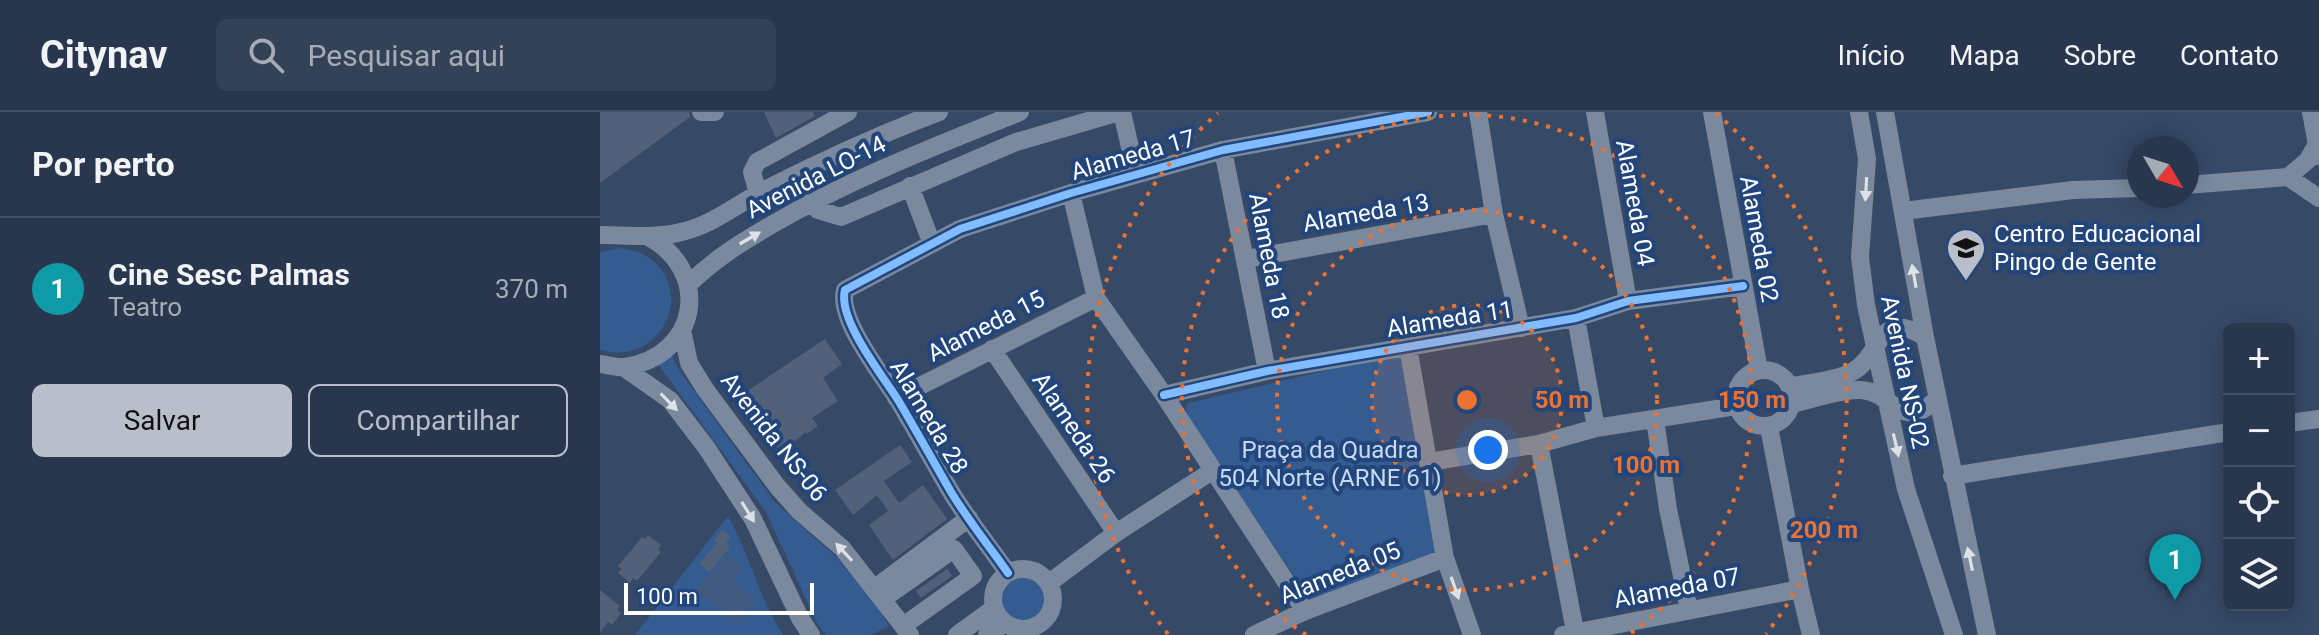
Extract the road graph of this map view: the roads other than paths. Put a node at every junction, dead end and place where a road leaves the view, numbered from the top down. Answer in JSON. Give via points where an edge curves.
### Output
{"nodes":[{"id":1,"x":701,"y":112,"type":"edge"},
{"id":2,"x":714,"y":112,"type":"edge"},
{"id":3,"x":848,"y":112,"type":"edge"},
{"id":4,"x":939,"y":112,"type":"edge"},
{"id":5,"x":1020,"y":112,"type":"edge"},
{"id":6,"x":1121,"y":112,"type":"edge"},
{"id":7,"x":1428,"y":112,"type":"edge"},
{"id":8,"x":1478,"y":112,"type":"edge"},
{"id":9,"x":1595,"y":112,"type":"edge"},
{"id":10,"x":1859,"y":112,"type":"edge"},
{"id":11,"x":1885,"y":112,"type":"edge"},
{"id":12,"x":2311,"y":112,"type":"edge"},
{"id":13,"x":1712,"y":114,"type":"edge"},
{"id":14,"x":1223,"y":150,"type":"junction"},
{"id":15,"x":2318,"y":150,"type":"edge"},
{"id":16,"x":1136,"y":174,"type":"junction"},
{"id":17,"x":2288,"y":177,"type":"junction"},
{"id":18,"x":2199,"y":184,"type":"edge"},
{"id":19,"x":910,"y":186,"type":"junction"},
{"id":20,"x":2127,"y":188,"type":"edge"},
{"id":21,"x":758,"y":193,"type":"junction"},
{"id":22,"x":1071,"y":193,"type":"junction"},
{"id":23,"x":2319,"y":198,"type":"edge"},
{"id":24,"x":811,"y":202,"type":"junction"},
{"id":25,"x":1903,"y":211,"type":"junction"},
{"id":26,"x":1494,"y":214,"type":"junction"},
{"id":27,"x":600,"y":235,"type":"edge"},
{"id":28,"x":647,"y":236,"type":"junction"},
{"id":29,"x":932,"y":244,"type":"junction"},
{"id":30,"x":1246,"y":259,"type":"junction"},
{"id":31,"x":862,"y":279,"type":"joint"},
{"id":32,"x":688,"y":285,"type":"junction"},
{"id":33,"x":1743,"y":286,"type":"junction"},
{"id":34,"x":1096,"y":298,"type":"junction"},
{"id":35,"x":1628,"y":301,"type":"junction"},
{"id":36,"x":1576,"y":318,"type":"junction"},
{"id":37,"x":1521,"y":328,"type":"junction"},
{"id":38,"x":682,"y":330,"type":"junction"},
{"id":39,"x":1925,"y":337,"type":"junction"},
{"id":40,"x":1875,"y":345,"type":"junction"},
{"id":41,"x":1408,"y":347,"type":"junction"},
{"id":42,"x":992,"y":349,"type":"junction"},
{"id":43,"x":600,"y":364,"type":"edge"},
{"id":44,"x":623,"y":367,"type":"junction"},
{"id":45,"x":1759,"y":370,"type":"junction"},
{"id":46,"x":1267,"y":371,"type":"junction"},
{"id":47,"x":1164,"y":395,"type":"junction"},
{"id":48,"x":1791,"y":396,"type":"junction"},
{"id":49,"x":896,"y":398,"type":"junction"},
{"id":50,"x":1937,"y":399,"type":"junction"},
{"id":51,"x":1886,"y":401,"type":"junction"},
{"id":52,"x":1736,"y":406,"type":"junction"},
{"id":53,"x":1655,"y":419,"type":"junction"},
{"id":54,"x":2319,"y":419,"type":"edge"},
{"id":55,"x":2295,"y":422,"type":"edge"},
{"id":56,"x":1769,"y":427,"type":"junction"},
{"id":57,"x":1596,"y":428,"type":"junction"},
{"id":58,"x":2223,"y":433,"type":"edge"},
{"id":59,"x":1539,"y":444,"type":"junction"},
{"id":60,"x":1429,"y":462,"type":"junction"},
{"id":61,"x":1212,"y":471,"type":"junction"},
{"id":62,"x":1952,"y":476,"type":"junction"},
{"id":63,"x":969,"y":518,"type":"junction"},
{"id":64,"x":1116,"y":533,"type":"junction"},
{"id":65,"x":1445,"y":558,"type":"junction"},
{"id":66,"x":1008,"y":573,"type":"junction"},
{"id":67,"x":1049,"y":583,"type":"junction"},
{"id":68,"x":1800,"y":589,"type":"junction"},
{"id":69,"x":879,"y":594,"type":"junction"},
{"id":70,"x":1689,"y":610,"type":"junction"},
{"id":71,"x":1305,"y":611,"type":"junction"},
{"id":72,"x":1000,"y":615,"type":"junction"},
{"id":73,"x":1632,"y":628,"type":"edge"},
{"id":74,"x":907,"y":630,"type":"edge"},
{"id":75,"x":1042,"y":630,"type":"edge"},
{"id":76,"x":1569,"y":633,"type":"edge"},
{"id":77,"x":811,"y":635,"type":"edge"},
{"id":78,"x":957,"y":635,"type":"edge"},
{"id":79,"x":987,"y":635,"type":"edge"},
{"id":80,"x":1254,"y":635,"type":"edge"},
{"id":81,"x":1472,"y":635,"type":"edge"},
{"id":82,"x":1811,"y":635,"type":"edge"},
{"id":83,"x":1954,"y":635,"type":"edge"},
{"id":84,"x":1987,"y":635,"type":"edge"}],
"edges":[{"from":1,"to":2,"type":"street"},
{"from":3,"to":21,"type":"street","via":[[757,162],[752,172]]},
{"from":4,"to":21,"type":"street","name":"Avenida LO-14","via":[[874,136]]},
{"from":5,"to":24,"type":"street","name":"Avenida LO-14"},
{"from":6,"to":16,"type":"street"},
{"from":6,"to":19,"type":"street","via":[[1016,142]]},
{"from":7,"to":14,"type":"street","name":"Alameda 17"},
{"from":8,"to":26,"type":"street"},
{"from":9,"to":35,"type":"street","name":"Alameda 04"},
{"from":10,"to":40,"type":"street","name":"Avenida NS-02","one_way":true,"via":[[1867,159],[1860,257]]},
{"from":11,"to":25,"type":"street","name":"Avenida NS-02"},
{"from":12,"to":15,"type":"street"},
{"from":13,"to":33,"type":"street","name":"Alameda 02"},
{"from":14,"to":16,"type":"street","name":"Alameda 17"},
{"from":14,"to":30,"type":"street","name":"Alameda 18"},
{"from":15,"to":17,"type":"street"},
{"from":16,"to":22,"type":"street","name":"Alameda 17"},
{"from":17,"to":18,"type":"street"},
{"from":17,"to":23,"type":"street"},
{"from":19,"to":24,"type":"street","via":[[841,217],[818,210]]},
{"from":19,"to":29,"type":"street"},
{"from":20,"to":25,"type":"street"},
{"from":21,"to":28,"type":"street","name":"Avenida LO-14","via":[[712,221]]},
{"from":22,"to":29,"type":"street","name":"Alameda 17","via":[[960,229]]},
{"from":22,"to":34,"type":"street"},
{"from":32,"to":24,"type":"street","name":"Avenida LO-14","one_way":true,"via":[[721,256]]},
{"from":39,"to":25,"type":"street","name":"Avenida NS-02","one_way":true},
{"from":26,"to":30,"type":"street","name":"Alameda 13"},
{"from":26,"to":37,"type":"street"},
{"from":27,"to":28,"type":"street","name":"Avenida LO-14"},
{"from":28,"to":32,"type":"street","via":[[674,255]]},
{"from":29,"to":31,"type":"street","name":"Alameda 17"},
{"from":30,"to":46,"type":"street","name":"Alameda 18"},
{"from":31,"to":49,"type":"street","name":"Alameda 28","via":[[845,290],[845,306]]},
{"from":32,"to":38,"type":"street","via":[[689,308]]},
{"from":33,"to":35,"type":"street","name":"Alameda 11"},
{"from":33,"to":45,"type":"street","name":"Alameda 02"},
{"from":34,"to":42,"type":"street","name":"Alameda 15"},
{"from":34,"to":47,"type":"street"},
{"from":35,"to":36,"type":"street","name":"Alameda 11"},
{"from":36,"to":37,"type":"street","name":"Alameda 11"},
{"from":36,"to":57,"type":"street"},
{"from":37,"to":41,"type":"street","name":"Alameda 11"},
{"from":38,"to":44,"type":"street","via":[[658,357]]},
{"from":69,"to":38,"type":"street","name":"Avenida NS-06","one_way":true,"via":[[842,548],[799,511],[740,438],[689,363]]},
{"from":39,"to":40,"type":"street","via":[[1895,328]]},
{"from":39,"to":50,"type":"street","name":"Avenida NS-02"},
{"from":40,"to":48,"type":"street","via":[[1852,372]]},
{"from":40,"to":51,"type":"street","name":"Avenida NS-02"},
{"from":41,"to":46,"type":"street","name":"Alameda 11"},
{"from":41,"to":60,"type":"street"},
{"from":42,"to":49,"type":"street","name":"Alameda 15"},
{"from":42,"to":64,"type":"street","name":"Alameda 26"},
{"from":43,"to":44,"type":"street"},
{"from":44,"to":77,"type":"street","one_way":true,"via":[[670,400],[706,447],[753,519]]},
{"from":45,"to":48,"type":"street","via":[[1778,373]]},
{"from":45,"to":52,"type":"street","via":[[1743,379]]},
{"from":46,"to":47,"type":"street","name":"Alameda 11"},
{"from":47,"to":61,"type":"street"},
{"from":48,"to":51,"type":"street","via":[[1858,390]]},
{"from":48,"to":56,"type":"street","via":[[1784,419]]},
{"from":49,"to":63,"type":"street","name":"Alameda 28"},
{"from":50,"to":51,"type":"street","via":[[1913,413]]},
{"from":50,"to":62,"type":"street","name":"Avenida NS-02"},
{"from":51,"to":83,"type":"street","name":"Avenida NS-02","one_way":true,"via":[[1906,489]]},
{"from":52,"to":53,"type":"street"},
{"from":52,"to":56,"type":"street","via":[[1752,425]]},
{"from":53,"to":57,"type":"street"},
{"from":53,"to":70,"type":"street"},
{"from":54,"to":55,"type":"street"},
{"from":56,"to":68,"type":"street"},
{"from":57,"to":59,"type":"street"},
{"from":58,"to":62,"type":"street"},
{"from":59,"to":60,"type":"street"},
{"from":59,"to":76,"type":"street"},
{"from":60,"to":65,"type":"street"},
{"from":61,"to":64,"type":"street"},
{"from":61,"to":71,"type":"street"},
{"from":84,"to":62,"type":"street","name":"Avenida NS-02","one_way":true},
{"from":63,"to":66,"type":"street","name":"Alameda 28"},
{"from":63,"to":69,"type":"street"},
{"from":64,"to":67,"type":"street"},
{"from":65,"to":71,"type":"street","name":"Alameda 05"},
{"from":65,"to":81,"type":"street","one_way":true},
{"from":66,"to":67,"type":"street","via":[[1028,569]]},
{"from":66,"to":72,"type":"street","via":[[994,591]]},
{"from":67,"to":75,"type":"street","via":[[1053,602]]},
{"from":68,"to":70,"type":"street","name":"Alameda 07"},
{"from":68,"to":82,"type":"street"},
{"from":69,"to":74,"type":"street","name":"Avenida NS-06"},
{"from":69,"to":74,"type":"street","via":[[954,549],[973,576]]},
{"from":70,"to":73,"type":"street","name":"Alameda 07"},
{"from":71,"to":80,"type":"street","name":"Alameda 05"},
{"from":72,"to":75,"type":"street","via":[[1021,629]]},
{"from":72,"to":78,"type":"street"},
{"from":72,"to":79,"type":"street"},
{"from":73,"to":76,"type":"street","name":"Alameda 07"}]}
